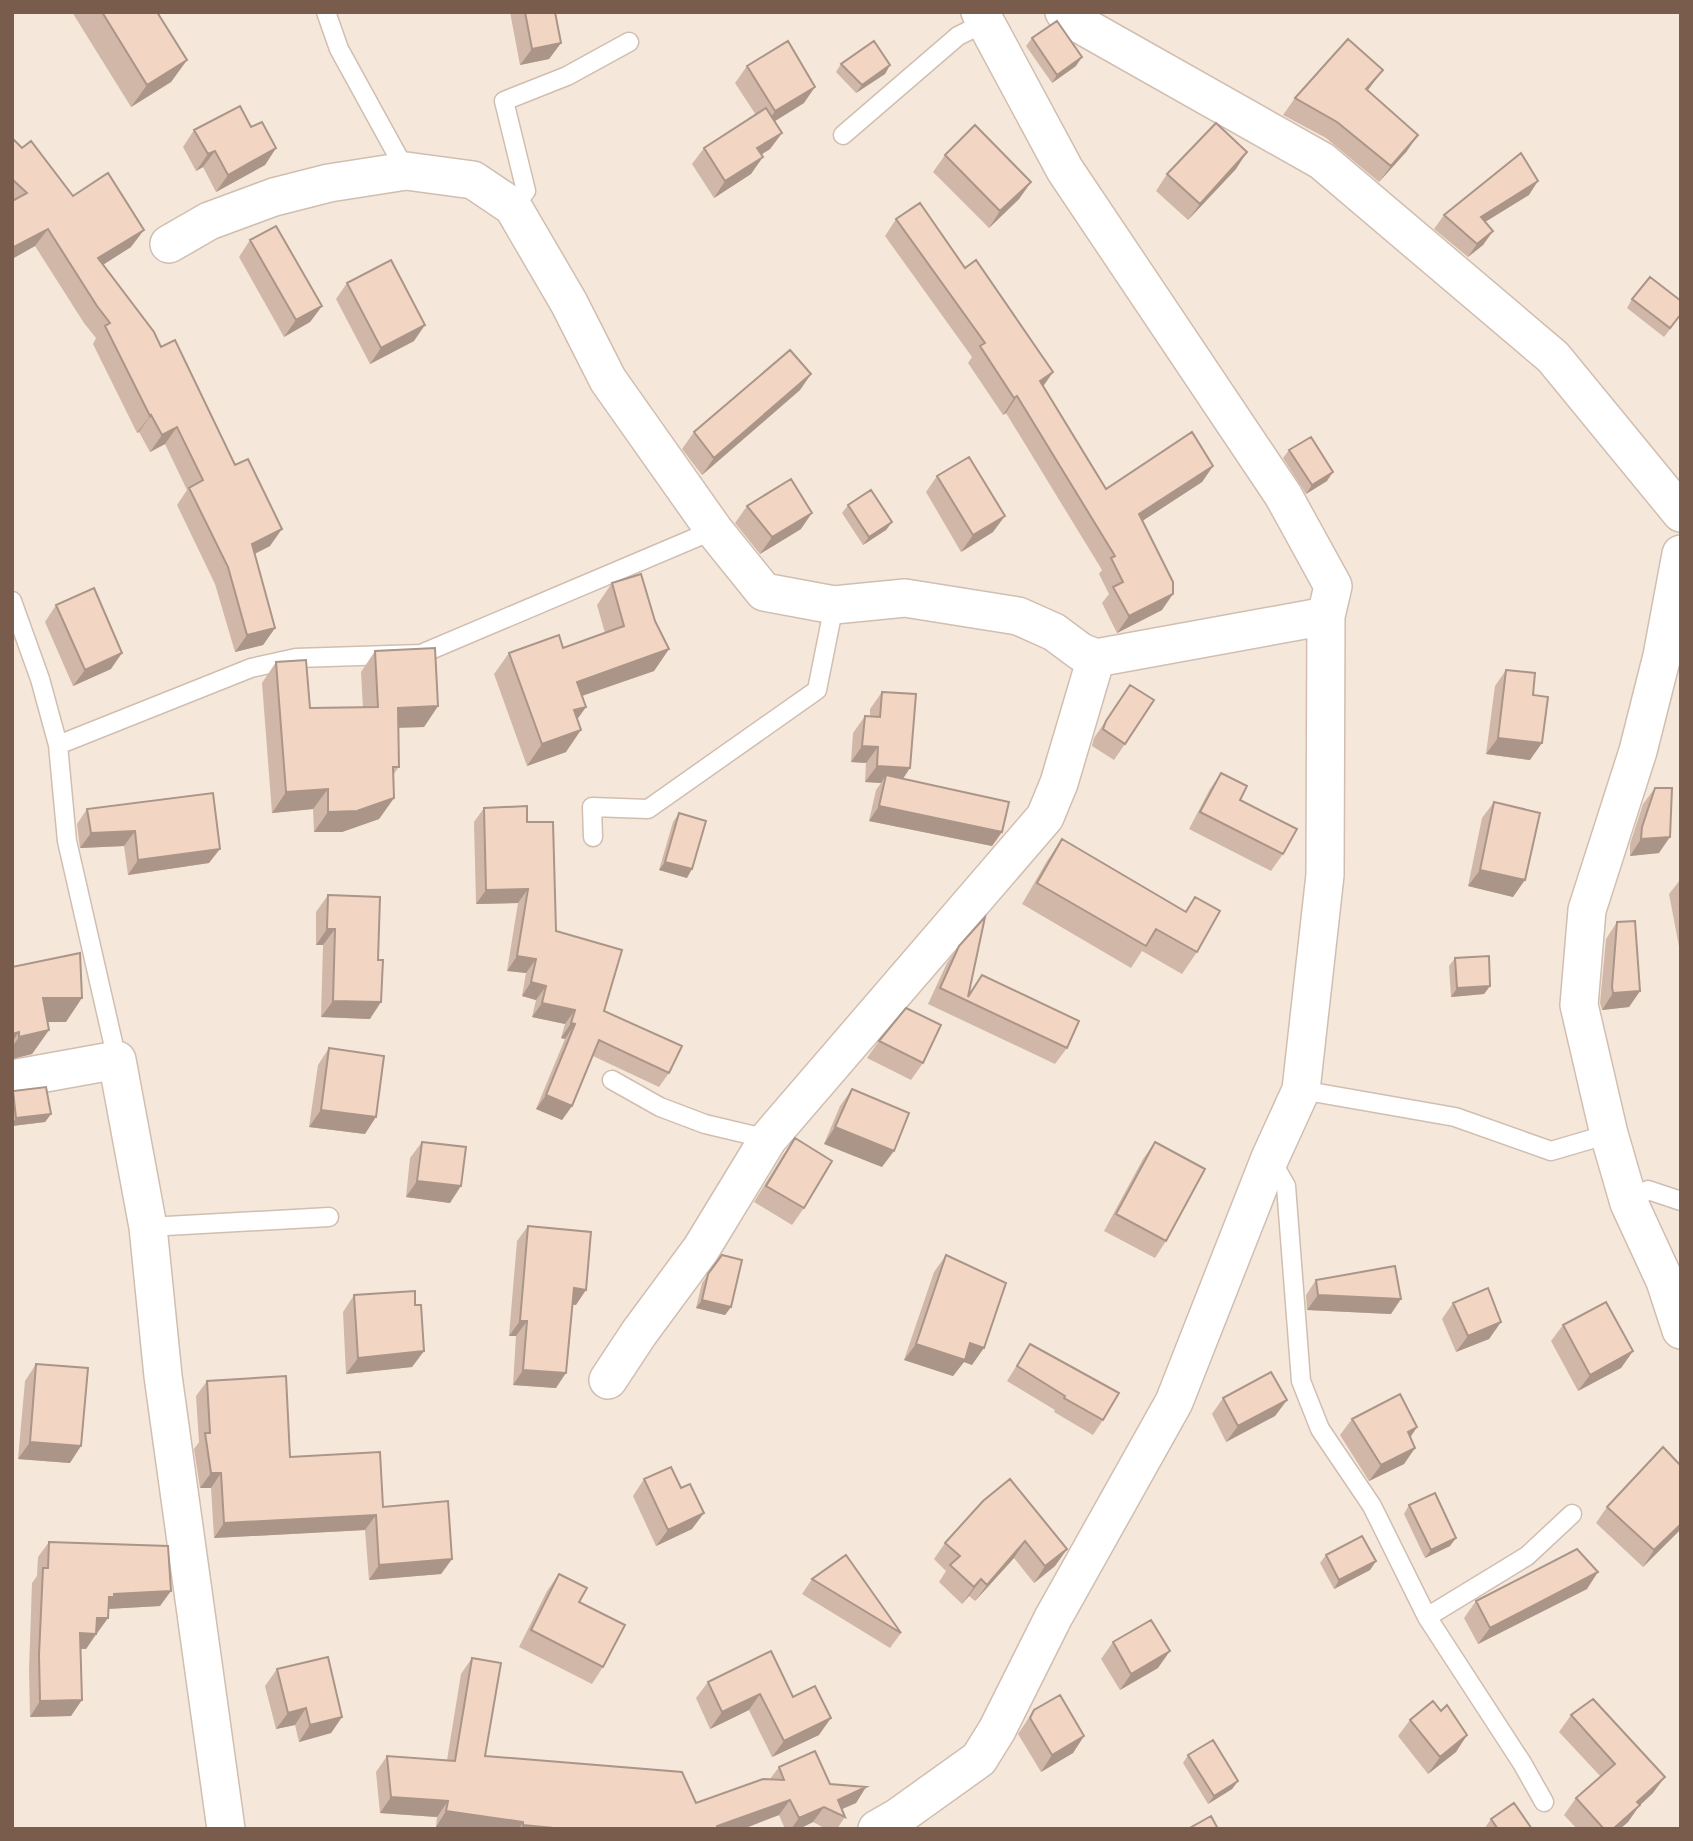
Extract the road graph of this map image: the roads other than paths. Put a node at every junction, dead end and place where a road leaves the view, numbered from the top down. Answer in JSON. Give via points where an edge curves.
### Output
{"nodes":[{"id":1,"x":326,"y":12,"type":"edge"},
{"id":2,"x":1064,"y":12,"type":"edge"},
{"id":3,"x":982,"y":18,"type":"edge"},
{"id":4,"x":629,"y":42,"type":"dead end"},
{"id":5,"x":843,"y":135,"type":"dead end"},
{"id":6,"x":406,"y":172,"type":"junction"},
{"id":7,"x":513,"y":207,"type":"junction"},
{"id":8,"x":169,"y":244,"type":"dead end"},
{"id":9,"x":1681,"y":513,"type":"edge"},
{"id":10,"x":714,"y":530,"type":"junction"},
{"id":11,"x":1681,"y":554,"type":"edge"},
{"id":12,"x":12,"y":601,"type":"edge"},
{"id":13,"x":834,"y":605,"type":"junction"},
{"id":14,"x":1326,"y":616,"type":"junction"},
{"id":15,"x":1096,"y":658,"type":"junction"},
{"id":16,"x":58,"y":745,"type":"junction"},
{"id":17,"x":593,"y":837,"type":"dead end"},
{"id":18,"x":117,"y":1060,"type":"junction"},
{"id":19,"x":12,"y":1079,"type":"edge"},
{"id":20,"x":612,"y":1080,"type":"dead end"},
{"id":21,"x":1301,"y":1090,"type":"junction"},
{"id":22,"x":1609,"y":1134,"type":"junction"},
{"id":23,"x":768,"y":1139,"type":"junction"},
{"id":24,"x":1270,"y":1158,"type":"junction"},
{"id":25,"x":1681,"y":1201,"type":"edge"},
{"id":26,"x":1629,"y":1203,"type":"junction"},
{"id":27,"x":328,"y":1217,"type":"dead end"},
{"id":28,"x":148,"y":1227,"type":"junction"},
{"id":29,"x":1681,"y":1331,"type":"edge"},
{"id":30,"x":608,"y":1380,"type":"dead end"},
{"id":31,"x":1572,"y":1514,"type":"dead end"},
{"id":32,"x":1427,"y":1617,"type":"junction"},
{"id":33,"x":1544,"y":1802,"type":"dead end"},
{"id":34,"x":226,"y":1829,"type":"edge"},
{"id":35,"x":877,"y":1829,"type":"edge"}],
"edges":[{"from":1,"to":6,"type":"lane","via":[[339,49]]},
{"from":2,"to":9,"type":"street","via":[[1322,161],[1553,356]]},
{"from":3,"to":5,"type":"lane"},
{"from":3,"to":14,"type":"street","via":[[1065,170],[1283,495],[1333,586]]},
{"from":4,"to":7,"type":"lane","via":[[567,76],[504,101],[526,191]]},
{"from":6,"to":7,"type":"street","via":[[474,180]]},
{"from":6,"to":8,"type":"street","via":[[274,197],[209,221]]},
{"from":7,"to":10,"type":"street","via":[[608,380]]},
{"from":10,"to":13,"type":"street","via":[[764,592]]},
{"from":10,"to":16,"type":"lane","via":[[421,654],[296,658],[251,668]]},
{"from":11,"to":22,"type":"street","via":[[1638,751],[1587,910],[1579,1005]]},
{"from":12,"to":16,"type":"lane"},
{"from":13,"to":15,"type":"street","via":[[905,598],[1018,616]]},
{"from":13,"to":17,"type":"lane","via":[[817,690],[648,809],[592,807]]},
{"from":14,"to":15,"type":"street"},
{"from":14,"to":21,"type":"street","via":[[1325,875]]},
{"from":15,"to":23,"type":"street","via":[[1045,817]]},
{"from":16,"to":18,"type":"lane","via":[[67,841]]},
{"from":18,"to":19,"type":"street"},
{"from":18,"to":28,"type":"street"},
{"from":20,"to":23,"type":"lane","via":[[694,1120]]},
{"from":21,"to":22,"type":"lane","via":[[1455,1117],[1551,1151]]},
{"from":21,"to":24,"type":"street"},
{"from":22,"to":26,"type":"street"},
{"from":23,"to":30,"type":"street","via":[[701,1249]]},
{"from":24,"to":32,"type":"lane","via":[[1286,1186],[1301,1381],[1320,1430],[1372,1506]]},
{"from":24,"to":35,"type":"street","via":[[1174,1402],[1053,1618],[998,1730],[979,1759]]},
{"from":25,"to":26,"type":"lane","via":[[1648,1190]]},
{"from":26,"to":29,"type":"street","via":[[1665,1281]]},
{"from":27,"to":28,"type":"lane"},
{"from":28,"to":34,"type":"street","via":[[163,1376]]},
{"from":31,"to":32,"type":"lane","via":[[1527,1556]]},
{"from":32,"to":33,"type":"lane"}]}
